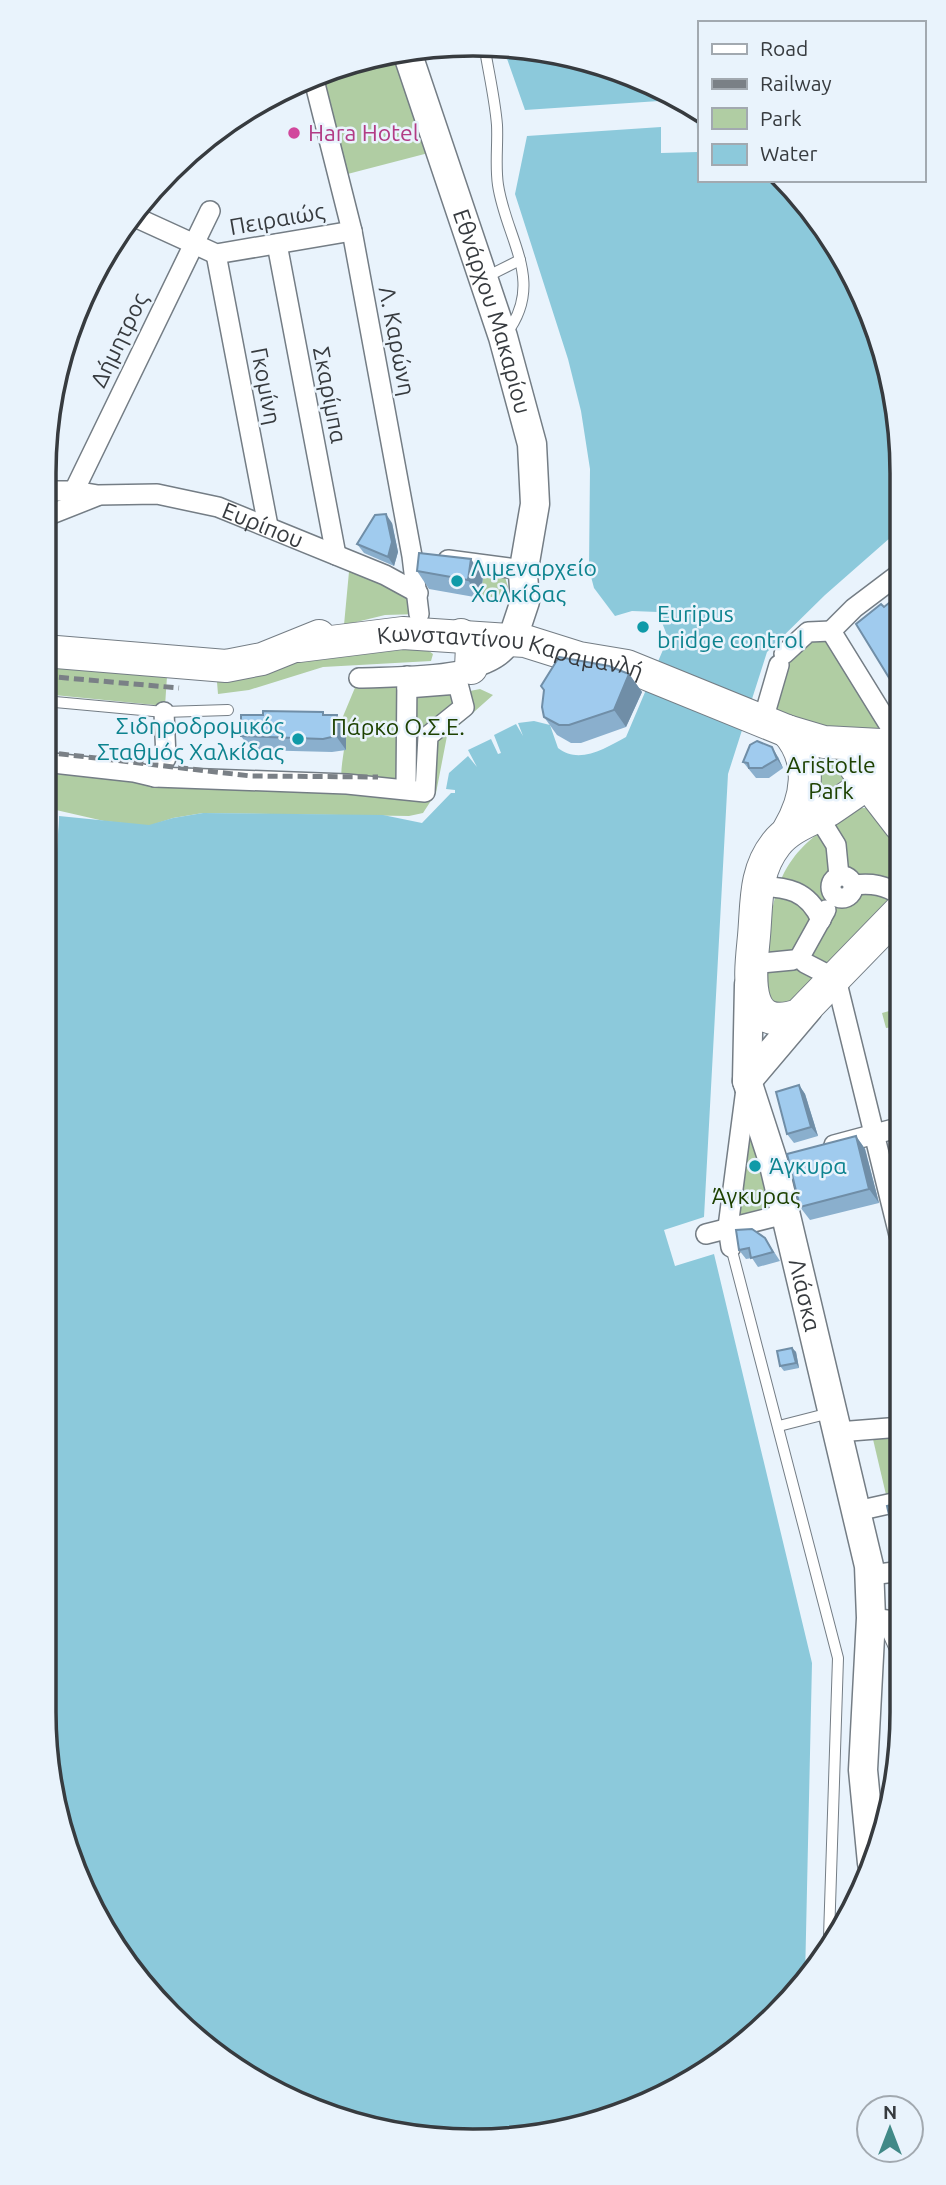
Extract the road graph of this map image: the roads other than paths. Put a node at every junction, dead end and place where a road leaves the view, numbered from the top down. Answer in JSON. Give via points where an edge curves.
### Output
{"nodes":[{"id":1,"x":486,"y":56,"type":"edge"},
{"id":2,"x":410,"y":61,"type":"edge"},
{"id":3,"x":316,"y":87,"type":"edge"},
{"id":4,"x":210,"y":211,"type":"dead end"},
{"id":5,"x":141,"y":220,"type":"edge"},
{"id":6,"x":352,"y":231,"type":"junction"},
{"id":7,"x":277,"y":244,"type":"junction"},
{"id":8,"x":194,"y":245,"type":"junction"},
{"id":9,"x":216,"y":254,"type":"junction"},
{"id":10,"x":520,"y":260,"type":"junction"},
{"id":11,"x":482,"y":279,"type":"junction"},
{"id":12,"x":503,"y":337,"type":"junction"},
{"id":13,"x":56,"y":491,"type":"edge"},
{"id":14,"x":75,"y":491,"type":"junction"},
{"id":15,"x":98,"y":495,"type":"junction"},
{"id":16,"x":56,"y":512,"type":"edge"},
{"id":17,"x":268,"y":526,"type":"junction"},
{"id":18,"x":336,"y":555,"type":"junction"},
{"id":19,"x":412,"y":556,"type":"junction"},
{"id":20,"x":524,"y":572,"type":"junction"},
{"id":21,"x":890,"y":581,"type":"edge"},
{"id":22,"x":419,"y":604,"type":"junction"},
{"id":23,"x":514,"y":626,"type":"junction"},
{"id":24,"x":831,"y":631,"type":"junction"},
{"id":25,"x":461,"y":635,"type":"junction"},
{"id":26,"x":299,"y":646,"type":"junction"},
{"id":27,"x":56,"y":653,"type":"edge"},
{"id":28,"x":471,"y":668,"type":"junction"},
{"id":29,"x":359,"y":678,"type":"dead end"},
{"id":30,"x":407,"y":681,"type":"junction"},
{"id":31,"x":56,"y":702,"type":"edge"},
{"id":32,"x":228,"y":710,"type":"dead end"},
{"id":33,"x":164,"y":712,"type":"junction"},
{"id":34,"x":890,"y":725,"type":"edge"},
{"id":35,"x":786,"y":732,"type":"junction"},
{"id":36,"x":890,"y":745,"type":"edge"},
{"id":37,"x":56,"y":763,"type":"edge"},
{"id":38,"x":890,"y":769,"type":"edge"},
{"id":39,"x":155,"y":777,"type":"junction"},
{"id":40,"x":869,"y":783,"type":"junction"},
{"id":41,"x":406,"y":789,"type":"junction"},
{"id":42,"x":890,"y":811,"type":"edge"},
{"id":43,"x":818,"y":816,"type":"junction"},
{"id":44,"x":788,"y":831,"type":"junction"},
{"id":45,"x":846,"y":881,"type":"junction"},
{"id":46,"x":757,"y":886,"type":"junction"},
{"id":47,"x":890,"y":889,"type":"edge"},
{"id":48,"x":890,"y":922,"type":"edge"},
{"id":49,"x":818,"y":926,"type":"junction"},
{"id":50,"x":800,"y":959,"type":"junction"},
{"id":51,"x":750,"y":975,"type":"junction"},
{"id":52,"x":836,"y":979,"type":"junction"},
{"id":53,"x":808,"y":1009,"type":"junction"},
{"id":54,"x":747,"y":1081,"type":"junction"},
{"id":55,"x":890,"y":1130,"type":"edge"},
{"id":56,"x":874,"y":1135,"type":"junction"},
{"id":57,"x":811,"y":1151,"type":"edge"},
{"id":58,"x":890,"y":1200,"type":"edge"},
{"id":59,"x":785,"y":1214,"type":"junction"},
{"id":60,"x":728,"y":1227,"type":"junction"},
{"id":61,"x":706,"y":1234,"type":"dead end"},
{"id":62,"x":731,"y":1247,"type":"joint"},
{"id":63,"x":831,"y":1419,"type":"junction"},
{"id":64,"x":779,"y":1426,"type":"junction"},
{"id":65,"x":890,"y":1426,"type":"edge"},
{"id":66,"x":890,"y":1504,"type":"edge"},
{"id":67,"x":857,"y":1510,"type":"junction"},
{"id":68,"x":890,"y":1573,"type":"edge"},
{"id":69,"x":871,"y":1575,"type":"junction"},
{"id":70,"x":871,"y":1618,"type":"junction"},
{"id":71,"x":890,"y":1620,"type":"edge"},
{"id":72,"x":890,"y":1638,"type":"edge"},
{"id":73,"x":870,"y":1839,"type":"edge"},
{"id":74,"x":829,"y":1929,"type":"edge"}],
"edges":[{"from":1,"to":10,"type":"lane","via":[[497,123],[499,189]]},
{"from":2,"to":11,"type":"street","name":"Εθνάρχου Μακαρίου"},
{"from":3,"to":6,"type":"street","name":"Λ. Καρώνη"},
{"from":4,"to":8,"type":"street","name":"Δήμητρος"},
{"from":5,"to":8,"type":"street","name":"Πειραιώς"},
{"from":6,"to":7,"type":"street","name":"Πειραιώς"},
{"from":6,"to":19,"type":"street","name":"Λ. Καρώνη"},
{"from":7,"to":9,"type":"street","name":"Πειραιώς"},
{"from":7,"to":18,"type":"street","name":"Σκαρίμπα"},
{"from":8,"to":9,"type":"street","name":"Πειραιώς"},
{"from":8,"to":14,"type":"street","name":"Δήμητρος"},
{"from":9,"to":17,"type":"street","name":"Γκομίνη"},
{"from":10,"to":11,"type":"lane"},
{"from":10,"to":12,"type":"lane","via":[[523,302],[518,318]]},
{"from":11,"to":12,"type":"street","name":"Εθνάρχου Μακαρίου"},
{"from":12,"to":20,"type":"street","name":"Εθνάρχου Μακαρίου","via":[[534,460],[535,504]]},
{"from":13,"to":14,"type":"street"},
{"from":14,"to":15,"type":"street"},
{"from":15,"to":16,"type":"street"},
{"from":15,"to":17,"type":"street","name":"Ευρίπου","via":[[179,497]]},
{"from":17,"to":18,"type":"street","name":"Ευρίπου"},
{"from":18,"to":22,"type":"street","name":"Ευρίπου","via":[[385,575]]},
{"from":19,"to":20,"type":"street"},
{"from":19,"to":22,"type":"street","name":"Λ. Καρώνη"},
{"from":20,"to":23,"type":"street","name":"Εθνάρχου Μακαρίου","via":[[525,601]]},
{"from":21,"to":24,"type":"street"},
{"from":22,"to":23,"type":"main road","name":"Κωνσταντίνου Καραμανλή"},
{"from":22,"to":26,"type":"main road","name":"Κωνσταντίνου Καραμανλή","via":[[360,620]]},
{"from":23,"to":25,"type":"main road","name":"Κωνσταντίνου Καραμανλή"},
{"from":23,"to":28,"type":"street","via":[[502,655]]},
{"from":23,"to":35,"type":"main road","name":"Κωνσταντίνου Καραμανλή","via":[[543,645],[579,658],[630,667]]},
{"from":24,"to":34,"type":"street"},
{"from":24,"to":35,"type":"street","via":[[808,632],[782,660]]},
{"from":25,"to":26,"type":"main road","name":"Κωνσταντίνου Καραμανλή","via":[[384,634]]},
{"from":25,"to":28,"type":"main road","via":[[472,646]]},
{"from":26,"to":27,"type":"main road","name":"Κωνσταντίνου Καραμανλή","via":[[226,666]]},
{"from":28,"to":30,"type":"street"},
{"from":29,"to":30,"type":"street"},
{"from":30,"to":41,"type":"street"},
{"from":30,"to":41,"type":"street","via":[[458,684],[464,708],[428,736],[425,792]]},
{"from":31,"to":33,"type":"lane"},
{"from":32,"to":33,"type":"lane"},
{"from":33,"to":39,"type":"street","via":[[166,758]]},
{"from":35,"to":36,"type":"main road"},
{"from":35,"to":40,"type":"main road","via":[[850,761]]},
{"from":35,"to":44,"type":"main road","via":[[804,762],[804,794]]},
{"from":37,"to":39,"type":"street"},
{"from":38,"to":40,"type":"main road","name":"Λιάσκα"},
{"from":39,"to":41,"type":"street"},
{"from":40,"to":42,"type":"main road"},
{"from":40,"to":43,"type":"main road","name":"Λιάσκα"},
{"from":43,"to":44,"type":"main road","name":"Λιάσκα"},
{"from":43,"to":45,"type":"street","via":[[836,845]]},
{"from":44,"to":46,"type":"main road","name":"Λιάσκα","via":[[764,863]]},
{"from":45,"to":47,"type":"street"},
{"from":45,"to":49,"type":"street","via":[[831,886],[835,896]]},
{"from":46,"to":49,"type":"street","via":[[793,890],[815,907]]},
{"from":46,"to":51,"type":"main road","name":"Λιάσκα"},
{"from":48,"to":52,"type":"main road"},
{"from":49,"to":50,"type":"street"},
{"from":50,"to":51,"type":"street"},
{"from":50,"to":52,"type":"street"},
{"from":51,"to":53,"type":"main road","via":[[754,1001],[770,1016],[788,1018]]},
{"from":51,"to":54,"type":"street","name":"Λιάσκα"},
{"from":52,"to":53,"type":"main road"},
{"from":52,"to":56,"type":"street"},
{"from":53,"to":54,"type":"street"},
{"from":54,"to":59,"type":"street","name":"Λιάσκα","via":[[780,1159]]},
{"from":54,"to":60,"type":"street"},
{"from":55,"to":56,"type":"street"},
{"from":56,"to":57,"type":"street"},
{"from":56,"to":58,"type":"street"},
{"from":59,"to":60,"type":"street"},
{"from":59,"to":63,"type":"street","name":"Λιάσκα"},
{"from":60,"to":61,"type":"street"},
{"from":60,"to":62,"type":"street"},
{"from":62,"to":64,"type":"lane"},
{"from":63,"to":64,"type":"lane"},
{"from":63,"to":65,"type":"street"},
{"from":63,"to":67,"type":"street","name":"Λιάσκα"},
{"from":64,"to":74,"type":"lane","via":[[838,1658]]},
{"from":66,"to":67,"type":"street"},
{"from":67,"to":69,"type":"street","name":"Λιάσκα"},
{"from":68,"to":69,"type":"street"},
{"from":69,"to":70,"type":"street","name":"Λιάσκα"},
{"from":70,"to":71,"type":"street"},
{"from":70,"to":72,"type":"lane"},
{"from":70,"to":73,"type":"street","name":"Λιάσκα","via":[[863,1745]]}]}
